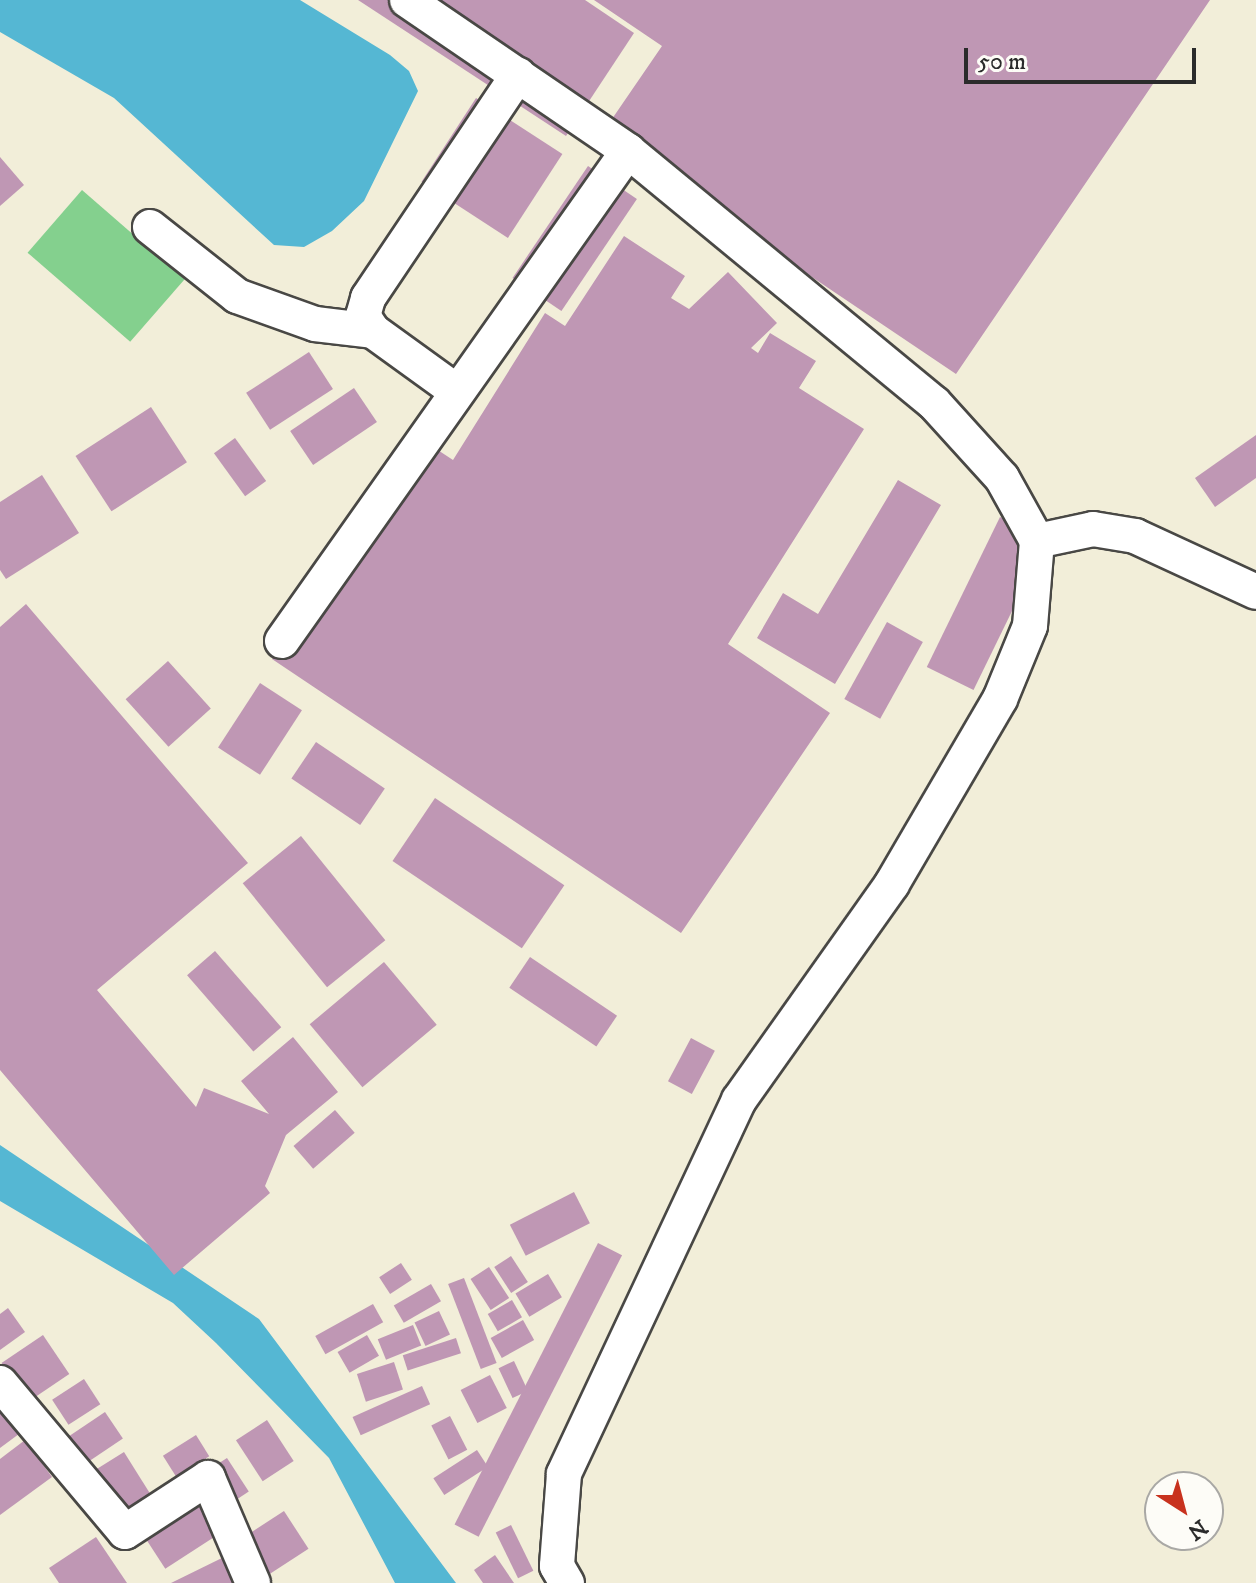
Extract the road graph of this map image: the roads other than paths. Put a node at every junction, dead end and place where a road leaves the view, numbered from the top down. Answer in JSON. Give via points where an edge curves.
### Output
{"nodes":[{"id":1,"x":407,"y":0,"type":"edge"},
{"id":2,"x":518,"y":75,"type":"junction"},
{"id":3,"x":628,"y":151,"type":"junction"},
{"id":4,"x":150,"y":227,"type":"dead end"},
{"id":5,"x":373,"y":331,"type":"junction"},
{"id":6,"x":456,"y":391,"type":"junction"},
{"id":7,"x":1037,"y":541,"type":"junction"},
{"id":8,"x":1256,"y":592,"type":"edge"},
{"id":9,"x":282,"y":641,"type":"dead end"},
{"id":10,"x":0,"y":1383,"type":"edge"},
{"id":11,"x":253,"y":1583,"type":"edge"},
{"id":12,"x":567,"y":1583,"type":"edge"}],
"edges":[{"from":1,"to":2,"type":"street"},
{"from":2,"to":3,"type":"street"},
{"from":2,"to":5,"type":"street","via":[[368,298],[363,316]]},
{"from":3,"to":6,"type":"street"},
{"from":3,"to":7,"type":"street","via":[[934,403],[1002,478]]},
{"from":4,"to":5,"type":"street","via":[[237,296],[315,324]]},
{"from":5,"to":6,"type":"street"},
{"from":6,"to":9,"type":"street"},
{"from":7,"to":8,"type":"street","via":[[1093,529],[1135,536]]},
{"from":7,"to":12,"type":"street","via":[[1030,626],[1000,699],[892,884],[739,1100],[564,1474],[557,1566]]},
{"from":10,"to":11,"type":"street","via":[[125,1532],[208,1478]]}]}
